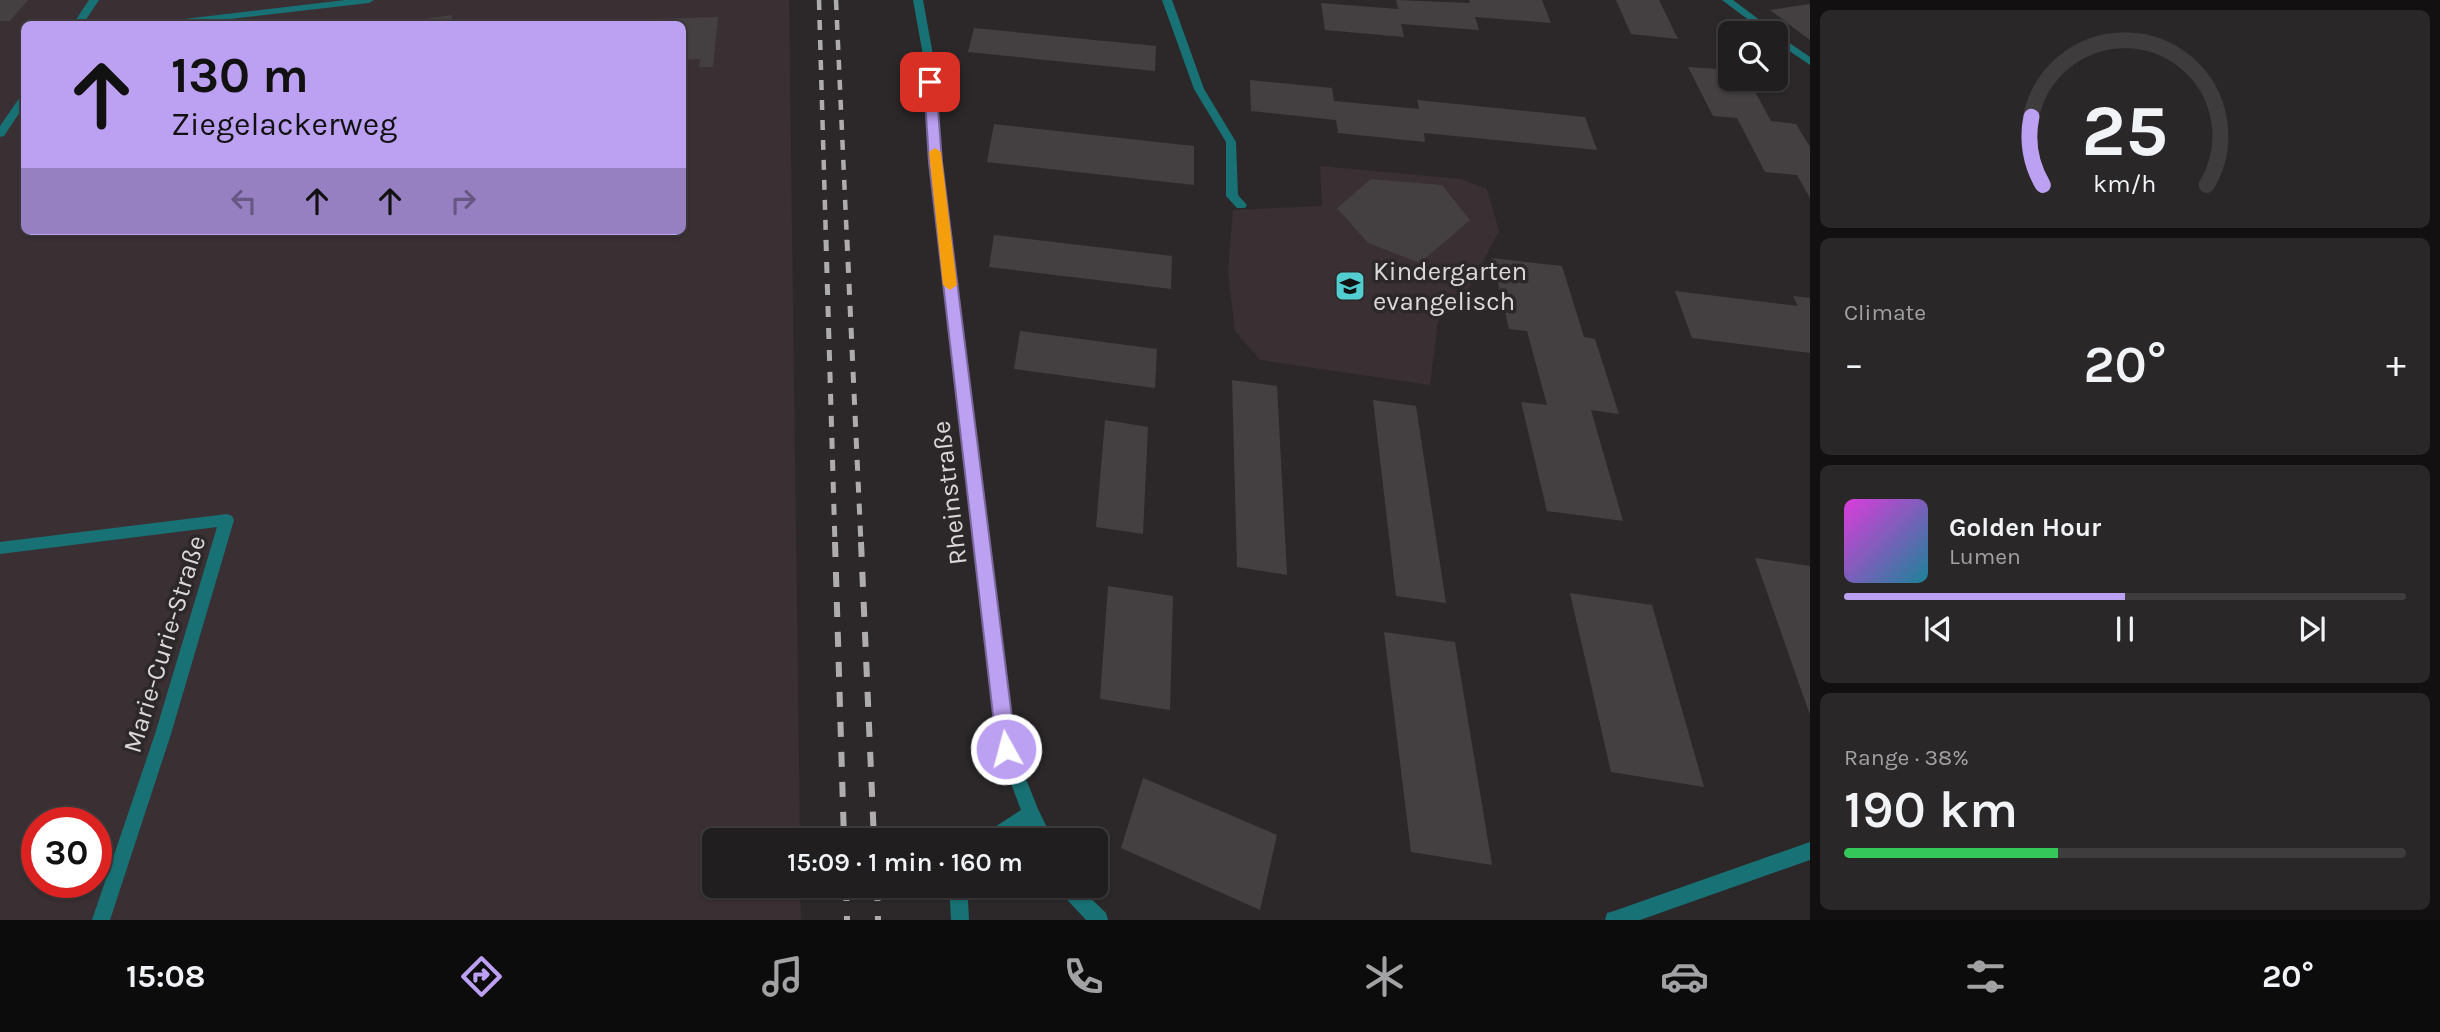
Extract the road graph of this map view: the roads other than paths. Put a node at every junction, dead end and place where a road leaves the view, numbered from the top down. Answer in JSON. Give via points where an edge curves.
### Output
{"nodes":[{"id":1,"x":94,"y":0,"type":"edge"},
{"id":2,"x":369,"y":0,"type":"edge"},
{"id":3,"x":918,"y":0,"type":"edge"},
{"id":4,"x":1167,"y":0,"type":"edge"},
{"id":5,"x":1727,"y":0,"type":"edge"},
{"id":6,"x":80,"y":21,"type":"edge"},
{"id":7,"x":192,"y":21,"type":"edge"},
{"id":8,"x":1756,"y":21,"type":"edge"},
{"id":9,"x":1788,"y":46,"type":"edge"},
{"id":10,"x":1810,"y":62,"type":"edge"},
{"id":11,"x":21,"y":103,"type":"edge"},
{"id":12,"x":0,"y":134,"type":"edge"},
{"id":13,"x":1241,"y":205,"type":"dead end"},
{"id":14,"x":0,"y":548,"type":"edge"},
{"id":15,"x":1031,"y":814,"type":"junction"},
{"id":16,"x":1009,"y":828,"type":"edge"},
{"id":17,"x":1038,"y":828,"type":"edge"},
{"id":18,"x":1810,"y":851,"type":"edge"},
{"id":19,"x":960,"y":898,"type":"edge"},
{"id":20,"x":1078,"y":898,"type":"edge"},
{"id":21,"x":101,"y":920,"type":"edge"},
{"id":22,"x":960,"y":920,"type":"edge"},
{"id":23,"x":1099,"y":920,"type":"edge"},
{"id":24,"x":1614,"y":920,"type":"edge"}],
"edges":[{"from":1,"to":6,"type":"street"},
{"from":2,"to":7,"type":"street"},
{"from":3,"to":15,"type":"street","name":"Rheinstraße","via":[[928,55],[936,162],[1006,749]]},
{"from":4,"to":13,"type":"street","via":[[1199,89],[1231,142],[1232,195]]},
{"from":5,"to":8,"type":"street"},
{"from":9,"to":10,"type":"street"},
{"from":11,"to":12,"type":"street"},
{"from":14,"to":21,"type":"street","name":"Marie-Curie-Straße","via":[[227,520]]},
{"from":15,"to":16,"type":"street"},
{"from":15,"to":17,"type":"street","name":"Rheinstraße"},
{"from":18,"to":24,"type":"street"},
{"from":19,"to":22,"type":"street"},
{"from":20,"to":23,"type":"street"}]}
